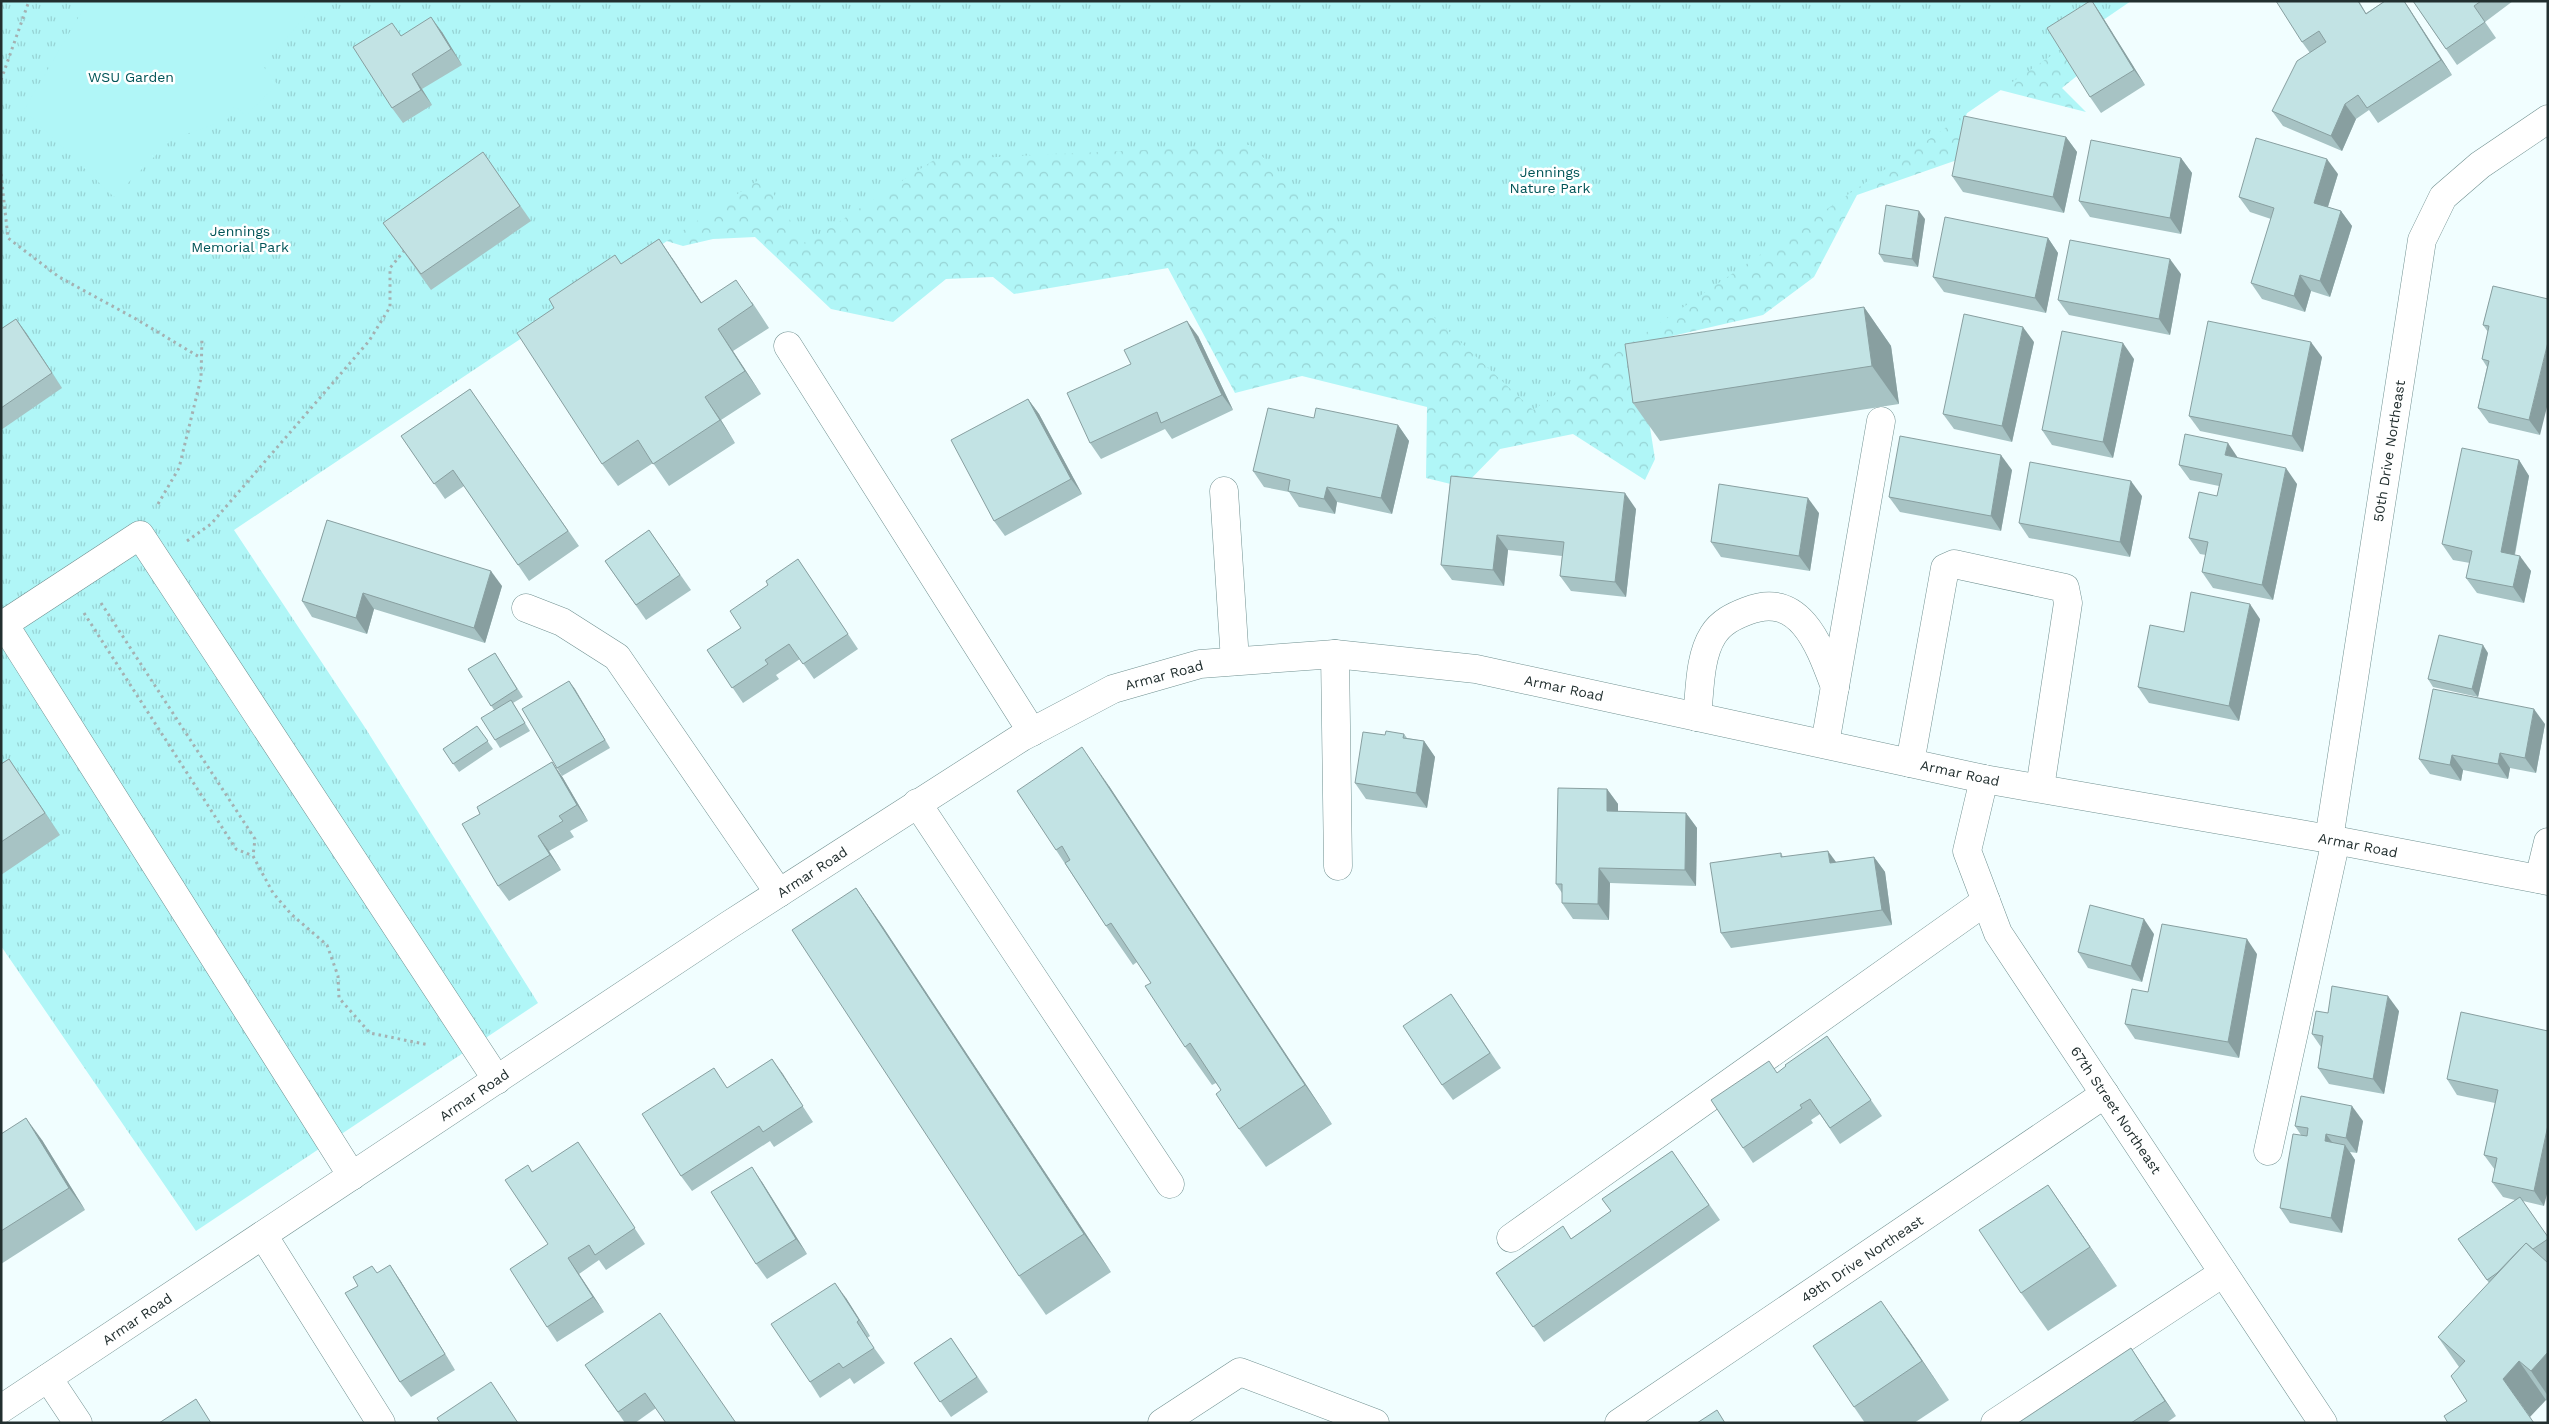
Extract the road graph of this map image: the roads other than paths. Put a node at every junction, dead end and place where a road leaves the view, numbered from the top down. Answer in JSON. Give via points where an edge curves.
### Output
{"nodes":[{"id":1,"x":2548,"y":119,"type":"edge"},
{"id":2,"x":788,"y":346,"type":"dead end"},
{"id":3,"x":1881,"y":421,"type":"dead end"},
{"id":4,"x":1224,"y":491,"type":"dead end"},
{"id":5,"x":526,"y":608,"type":"dead end"},
{"id":6,"x":3,"y":625,"type":"edge"},
{"id":7,"x":1336,"y":654,"type":"junction"},
{"id":8,"x":1235,"y":661,"type":"junction"},
{"id":9,"x":1835,"y":688,"type":"junction"},
{"id":10,"x":1697,"y":717,"type":"junction"},
{"id":11,"x":1032,"y":732,"type":"junction"},
{"id":12,"x":1825,"y":744,"type":"junction"},
{"id":13,"x":1910,"y":763,"type":"junction"},
{"id":14,"x":1984,"y":779,"type":"junction"},
{"id":15,"x":2040,"y":788,"type":"junction"},
{"id":16,"x":917,"y":803,"type":"junction"},
{"id":17,"x":2333,"y":840,"type":"junction"},
{"id":18,"x":2548,"y":842,"type":"edge"},
{"id":19,"x":1338,"y":866,"type":"dead end"},
{"id":20,"x":2544,"y":880,"type":"edge"},
{"id":21,"x":780,"y":893,"type":"junction"},
{"id":22,"x":1986,"y":901,"type":"junction"},
{"id":23,"x":497,"y":1080,"type":"junction"},
{"id":24,"x":2105,"y":1094,"type":"junction"},
{"id":25,"x":2268,"y":1151,"type":"dead end"},
{"id":26,"x":352,"y":1176,"type":"junction"},
{"id":27,"x":1170,"y":1184,"type":"dead end"},
{"id":28,"x":263,"y":1235,"type":"junction"},
{"id":29,"x":1511,"y":1238,"type":"dead end"},
{"id":30,"x":2223,"y":1273,"type":"junction"},
{"id":31,"x":48,"y":1378,"type":"junction"},
{"id":32,"x":1,"y":1409,"type":"edge"},
{"id":33,"x":78,"y":1423,"type":"edge"},
{"id":34,"x":381,"y":1423,"type":"edge"},
{"id":35,"x":1162,"y":1423,"type":"edge"},
{"id":36,"x":1375,"y":1423,"type":"edge"},
{"id":37,"x":1620,"y":1423,"type":"edge"},
{"id":38,"x":1995,"y":1423,"type":"edge"},
{"id":39,"x":2323,"y":1423,"type":"edge"}],
"edges":[{"from":1,"to":17,"type":"street","name":"50th Drive Northeast","via":[[2480,165],[2443,197],[2422,240]]},
{"from":2,"to":11,"type":"street"},
{"from":3,"to":9,"type":"street"},
{"from":4,"to":8,"type":"street"},
{"from":5,"to":21,"type":"street","via":[[562,622],[616,658]]},
{"from":6,"to":23,"type":"street","via":[[140,535]]},
{"from":6,"to":26,"type":"street"},
{"from":7,"to":8,"type":"street","name":"Armar Road"},
{"from":7,"to":10,"type":"street","name":"Armar Road","via":[[1476,669]]},
{"from":7,"to":19,"type":"street"},
{"from":8,"to":11,"type":"street","name":"Armar Road","via":[[1200,664],[1114,689]]},
{"from":9,"to":10,"type":"street","via":[[1818,643],[1804,623],[1781,606],[1761,606],[1724,622],[1713,635],[1702,666]]},
{"from":9,"to":12,"type":"street"},
{"from":10,"to":12,"type":"street","name":"Armar Road"},
{"from":11,"to":16,"type":"street","name":"Armar Road"},
{"from":12,"to":13,"type":"street","name":"Armar Road"},
{"from":13,"to":14,"type":"street","name":"Armar Road"},
{"from":13,"to":15,"type":"street","via":[[1945,568],[1954,564],[2065,588],[2068,603]]},
{"from":14,"to":15,"type":"street","name":"Armar Road"},
{"from":14,"to":22,"type":"street","name":"67th Street Northeast","via":[[1967,851]]},
{"from":15,"to":17,"type":"street","name":"Armar Road"},
{"from":16,"to":21,"type":"street","name":"Armar Road"},
{"from":16,"to":27,"type":"street"},
{"from":17,"to":20,"type":"street","name":"Armar Road"},
{"from":17,"to":25,"type":"street","name":"50th Drive Northeast"},
{"from":18,"to":20,"type":"street"},
{"from":21,"to":23,"type":"street","name":"Armar Road"},
{"from":22,"to":24,"type":"street","name":"67th Street Northeast","via":[[1998,933]]},
{"from":22,"to":29,"type":"street"},
{"from":23,"to":26,"type":"street","name":"Armar Road"},
{"from":24,"to":30,"type":"street","name":"67th Street Northeast"},
{"from":24,"to":37,"type":"street","name":"49th Drive Northeast"},
{"from":26,"to":28,"type":"street","name":"Armar Road"},
{"from":28,"to":31,"type":"street","name":"Armar Road"},
{"from":28,"to":34,"type":"street"},
{"from":30,"to":38,"type":"street"},
{"from":30,"to":39,"type":"street","name":"67th Street Northeast"},
{"from":31,"to":32,"type":"street","name":"Armar Road"},
{"from":31,"to":33,"type":"street"},
{"from":35,"to":36,"type":"street","via":[[1240,1372]]}]}
